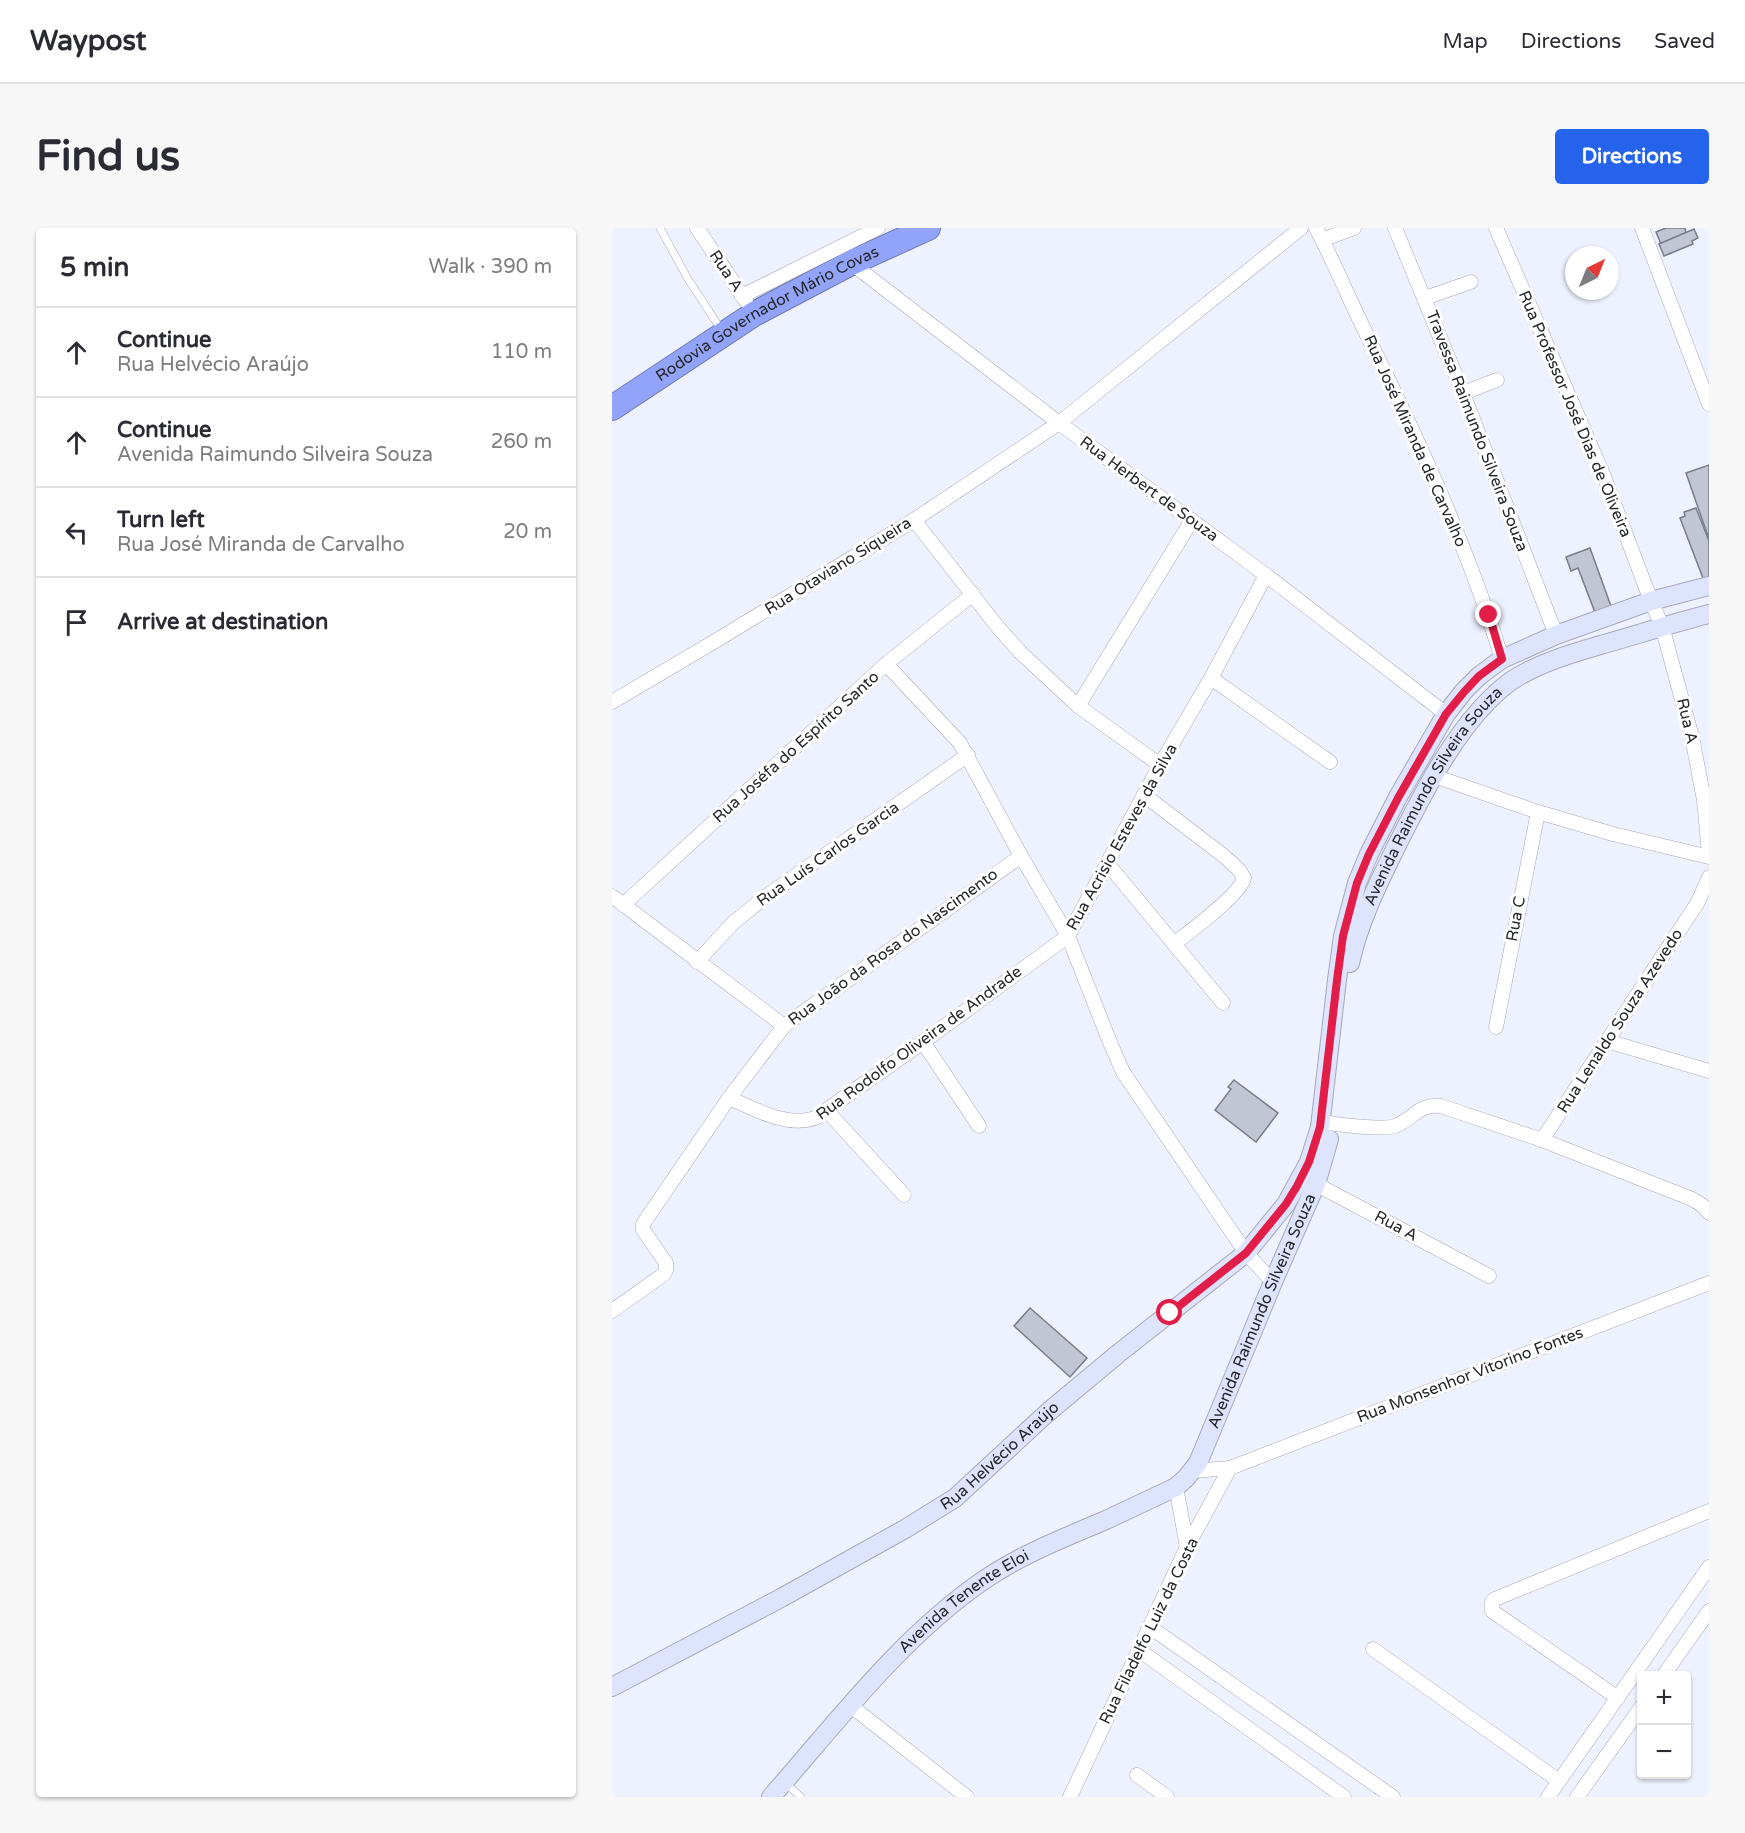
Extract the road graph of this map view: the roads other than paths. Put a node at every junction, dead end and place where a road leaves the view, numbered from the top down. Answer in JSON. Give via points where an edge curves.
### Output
{"nodes":[{"id":1,"x":660,"y":228,"type":"edge"},
{"id":2,"x":697,"y":228,"type":"edge"},
{"id":3,"x":878,"y":228,"type":"edge"},
{"id":4,"x":928,"y":228,"type":"edge"},
{"id":5,"x":1301,"y":228,"type":"edge"},
{"id":6,"x":1354,"y":228,"type":"edge"},
{"id":7,"x":1395,"y":228,"type":"edge"},
{"id":8,"x":1496,"y":228,"type":"edge"},
{"id":9,"x":1642,"y":228,"type":"edge"},
{"id":10,"x":1319,"y":234,"type":"edge"},
{"id":11,"x":852,"y":263,"type":"junction"},
{"id":12,"x":1471,"y":282,"type":"dead end"},
{"id":13,"x":1425,"y":298,"type":"junction"},
{"id":14,"x":748,"y":305,"type":"junction"},
{"id":15,"x":724,"y":334,"type":"junction"},
{"id":16,"x":1497,"y":380,"type":"dead end"},
{"id":17,"x":1463,"y":393,"type":"junction"},
{"id":18,"x":1709,"y":404,"type":"edge"},
{"id":19,"x":612,"y":408,"type":"edge"},
{"id":20,"x":1059,"y":423,"type":"junction"},
{"id":21,"x":914,"y":519,"type":"junction"},
{"id":22,"x":1192,"y":520,"type":"junction"},
{"id":23,"x":1266,"y":575,"type":"junction"},
{"id":24,"x":1709,"y":586,"type":"edge"},
{"id":25,"x":973,"y":594,"type":"junction"},
{"id":26,"x":1651,"y":602,"type":"junction"},
{"id":27,"x":1709,"y":614,"type":"edge"},
{"id":28,"x":1662,"y":626,"type":"junction"},
{"id":29,"x":1556,"y":635,"type":"junction"},
{"id":30,"x":1502,"y":659,"type":"junction"},
{"id":31,"x":886,"y":664,"type":"junction"},
{"id":32,"x":1211,"y":678,"type":"junction"},
{"id":33,"x":612,"y":702,"type":"edge"},
{"id":34,"x":1078,"y":706,"type":"junction"},
{"id":35,"x":1446,"y":714,"type":"junction"},
{"id":36,"x":968,"y":755,"type":"junction"},
{"id":37,"x":1330,"y":762,"type":"dead end"},
{"id":38,"x":1160,"y":765,"type":"junction"},
{"id":39,"x":1434,"y":776,"type":"junction"},
{"id":40,"x":1144,"y":795,"type":"junction"},
{"id":41,"x":1538,"y":812,"type":"junction"},
{"id":42,"x":1709,"y":855,"type":"edge"},
{"id":43,"x":1021,"y":856,"type":"junction"},
{"id":44,"x":1107,"y":863,"type":"junction"},
{"id":45,"x":1709,"y":877,"type":"edge"},
{"id":46,"x":617,"y":901,"type":"edge"},
{"id":47,"x":1703,"y":903,"type":"edge"},
{"id":48,"x":1068,"y":936,"type":"junction"},
{"id":49,"x":1174,"y":944,"type":"junction"},
{"id":50,"x":697,"y":962,"type":"junction"},
{"id":51,"x":1223,"y":1003,"type":"dead end"},
{"id":52,"x":784,"y":1026,"type":"junction"},
{"id":53,"x":1496,"y":1027,"type":"dead end"},
{"id":54,"x":1607,"y":1041,"type":"junction"},
{"id":55,"x":923,"y":1042,"type":"junction"},
{"id":56,"x":1709,"y":1071,"type":"edge"},
{"id":57,"x":729,"y":1098,"type":"junction"},
{"id":58,"x":827,"y":1111,"type":"junction"},
{"id":59,"x":1327,"y":1122,"type":"junction"},
{"id":60,"x":979,"y":1126,"type":"dead end"},
{"id":61,"x":1542,"y":1140,"type":"junction"},
{"id":62,"x":1317,"y":1142,"type":"joint"},
{"id":63,"x":1309,"y":1181,"type":"junction"},
{"id":64,"x":904,"y":1195,"type":"dead end"},
{"id":65,"x":1709,"y":1213,"type":"edge"},
{"id":66,"x":1265,"y":1232,"type":"junction"},
{"id":67,"x":1288,"y":1245,"type":"junction"},
{"id":68,"x":1246,"y":1253,"type":"junction"},
{"id":69,"x":1490,"y":1276,"type":"dead end"},
{"id":70,"x":1273,"y":1282,"type":"junction"},
{"id":71,"x":1709,"y":1283,"type":"edge"},
{"id":72,"x":612,"y":1311,"type":"edge"},
{"id":73,"x":1195,"y":1467,"type":"junction"},
{"id":74,"x":1230,"y":1468,"type":"junction"},
{"id":75,"x":1176,"y":1487,"type":"junction"},
{"id":76,"x":1709,"y":1511,"type":"edge"},
{"id":77,"x":1187,"y":1547,"type":"junction"},
{"id":78,"x":1709,"y":1567,"type":"edge"},
{"id":79,"x":1709,"y":1611,"type":"edge"},
{"id":80,"x":1671,"y":1622,"type":"junction"},
{"id":81,"x":1150,"y":1627,"type":"junction"},
{"id":82,"x":1691,"y":1636,"type":"junction"},
{"id":83,"x":1373,"y":1649,"type":"dead end"},
{"id":84,"x":1139,"y":1650,"type":"junction"},
{"id":85,"x":1666,"y":1671,"type":"edge"},
{"id":86,"x":612,"y":1687,"type":"edge"},
{"id":87,"x":1618,"y":1698,"type":"junction"},
{"id":88,"x":851,"y":1706,"type":"junction"},
{"id":89,"x":1637,"y":1712,"type":"edge"},
{"id":90,"x":1137,"y":1775,"type":"dead end"},
{"id":91,"x":1559,"y":1781,"type":"junction"},
{"id":92,"x":784,"y":1782,"type":"junction"},
{"id":93,"x":771,"y":1797,"type":"edge"},
{"id":94,"x":801,"y":1797,"type":"edge"},
{"id":95,"x":968,"y":1797,"type":"edge"},
{"id":96,"x":1070,"y":1797,"type":"edge"},
{"id":97,"x":1167,"y":1797,"type":"edge"},
{"id":98,"x":1344,"y":1797,"type":"edge"},
{"id":99,"x":1393,"y":1797,"type":"edge"},
{"id":100,"x":1548,"y":1797,"type":"edge"},
{"id":101,"x":1577,"y":1797,"type":"edge"}],
"edges":[{"from":1,"to":15,"type":"lane"},
{"from":2,"to":14,"type":"street","name":"Rua A"},
{"from":3,"to":14,"type":"street"},
{"from":4,"to":11,"type":"highway","name":"Rodovia Governador Mário Covas"},
{"from":5,"to":20,"type":"street","name":"Rua Otaviano Siqueira"},
{"from":6,"to":10,"type":"street"},
{"from":7,"to":13,"type":"street","name":"Travessa Raimundo Silveira Souza"},
{"from":8,"to":26,"type":"street","name":"Rua Professor José Dias de Oliveira","via":[[1603,474]]},
{"from":9,"to":18,"type":"street"},
{"from":10,"to":30,"type":"street","name":"Rua José Miranda de Carvalho","via":[[1437,483],[1472,568]]},
{"from":11,"to":14,"type":"highway","name":"Rodovia Governador Mário Covas"},
{"from":11,"to":20,"type":"street","name":"Rua Herbert de Souza"},
{"from":12,"to":13,"type":"street"},
{"from":13,"to":17,"type":"street","name":"Travessa Raimundo Silveira Souza"},
{"from":14,"to":15,"type":"highway","name":"Rodovia Governador Mário Covas"},
{"from":15,"to":19,"type":"highway","name":"Rodovia Governador Mário Covas"},
{"from":16,"to":17,"type":"street"},
{"from":17,"to":29,"type":"street","name":"Travessa Raimundo Silveira Souza"},
{"from":20,"to":21,"type":"street","name":"Rua Otaviano Siqueira"},
{"from":20,"to":22,"type":"street","name":"Rua Herbert de Souza"},
{"from":21,"to":25,"type":"street"},
{"from":21,"to":33,"type":"street","name":"Rua Otaviano Siqueira"},
{"from":22,"to":23,"type":"street","name":"Rua Herbert de Souza"},
{"from":22,"to":34,"type":"street"},
{"from":23,"to":32,"type":"street","name":"Rua Acrisio Esteves da Silva"},
{"from":23,"to":35,"type":"street","name":"Rua Herbert de Souza"},
{"from":24,"to":26,"type":"street","name":"Avenida Raimundo Silveira Souza"},
{"from":25,"to":31,"type":"street","name":"Rua Joséfa do Espírito Santo"},
{"from":25,"to":34,"type":"street","via":[[1020,652]]},
{"from":26,"to":28,"type":"street","name":"Rua Professor José Dias de Oliveira"},
{"from":26,"to":29,"type":"street","name":"Avenida Raimundo Silveira Souza"},
{"from":27,"to":28,"type":"street","name":"Avenida Raimundo Silveira Souza"},
{"from":28,"to":39,"type":"street","name":"Avenida Raimundo Silveira Souza","via":[[1570,654],[1513,680],[1476,713]]},
{"from":28,"to":42,"type":"street","name":"Rua A","via":[[1692,737]]},
{"from":29,"to":30,"type":"street","name":"Avenida Raimundo Silveira Souza"},
{"from":30,"to":35,"type":"street","name":"Avenida Raimundo Silveira Souza","via":[[1479,676]]},
{"from":31,"to":36,"type":"street"},
{"from":31,"to":46,"type":"street","name":"Rua Joséfa do Espírito Santo"},
{"from":32,"to":37,"type":"street"},
{"from":32,"to":38,"type":"street","name":"Rua Acrisio Esteves da Silva"},
{"from":34,"to":38,"type":"street"},
{"from":35,"to":59,"type":"street","name":"Avenida Raimundo Silveira Souza","via":[[1398,798],[1357,883],[1343,936],[1337,980]]},
{"from":36,"to":43,"type":"street"},
{"from":36,"to":50,"type":"street","name":"Rua Luís Carlos Garcia","via":[[765,897],[732,923]]},
{"from":38,"to":40,"type":"street","name":"Rua Acrisio Esteves da Silva"},
{"from":39,"to":41,"type":"street"},
{"from":39,"to":59,"type":"street","name":"Avenida Raimundo Silveira Souza","via":[[1376,887],[1356,936],[1342,999]]},
{"from":40,"to":44,"type":"street","name":"Rua Acrisio Esteves da Silva"},
{"from":40,"to":49,"type":"street","via":[[1224,856],[1244,878],[1229,898]]},
{"from":41,"to":42,"type":"street","via":[[1612,834]]},
{"from":41,"to":53,"type":"street","name":"Rua C"},
{"from":43,"to":48,"type":"street"},
{"from":43,"to":52,"type":"street","name":"Rua João da Rosa do Nascimento"},
{"from":44,"to":48,"type":"street","name":"Rua Acrisio Esteves da Silva"},
{"from":44,"to":49,"type":"street"},
{"from":45,"to":47,"type":"street"},
{"from":46,"to":50,"type":"street"},
{"from":47,"to":54,"type":"street","name":"Rua Lenaldo Souza Azevedo"},
{"from":48,"to":55,"type":"street","name":"Rua Rodolfo Oliveira de Andrade"},
{"from":48,"to":68,"type":"street","name":"Rua Acrisio Esteves da Silva","via":[[1123,1072]]},
{"from":49,"to":51,"type":"street"},
{"from":50,"to":52,"type":"street"},
{"from":52,"to":57,"type":"street","name":"Rua João da Rosa do Nascimento"},
{"from":54,"to":56,"type":"street"},
{"from":54,"to":61,"type":"street","name":"Rua Lenaldo Souza Azevedo"},
{"from":55,"to":58,"type":"street","name":"Rua Rodolfo Oliveira de Andrade"},
{"from":55,"to":60,"type":"street"},
{"from":57,"to":58,"type":"street","name":"Rua Rodolfo Oliveira de Andrade","via":[[797,1122]]},
{"from":57,"to":72,"type":"street","name":"Rua João da Rosa do Nascimento","via":[[643,1226],[666,1263],[664,1274]]},
{"from":58,"to":64,"type":"street"},
{"from":59,"to":61,"type":"street","via":[[1394,1126],[1432,1105]]},
{"from":59,"to":62,"type":"street","name":"Avenida Raimundo Silveira Souza"},
{"from":59,"to":63,"type":"street","name":"Avenida Raimundo Silveira Souza"},
{"from":61,"to":65,"type":"street","via":[[1692,1199]]},
{"from":62,"to":63,"type":"street","name":"Rua Helvécio Araújo"},
{"from":63,"to":66,"type":"street","name":"Rua Helvécio Araújo"},
{"from":63,"to":67,"type":"street","name":"Avenida Raimundo Silveira Souza"},
{"from":63,"to":69,"type":"street","name":"Rua A"},
{"from":66,"to":67,"type":"street"},
{"from":66,"to":68,"type":"street","name":"Rua Helvécio Araújo"},
{"from":67,"to":70,"type":"street","name":"Avenida Raimundo Silveira Souza"},
{"from":68,"to":70,"type":"street","name":"Rua Acrisio Esteves da Silva"},
{"from":68,"to":86,"type":"street","name":"Rua Helvécio Araújo","via":[[1074,1391],[955,1498],[790,1593]]},
{"from":70,"to":73,"type":"street","name":"Avenida Raimundo Silveira Souza"},
{"from":71,"to":74,"type":"street","name":"Rua Monsenhor Vitorino Fontes"},
{"from":73,"to":74,"type":"street","name":"Rua Monsenhor Vitorino Fontes"},
{"from":73,"to":75,"type":"street","name":"Avenida Tenente Eloi"},
{"from":74,"to":77,"type":"street","name":"Rua Filadelfo Luiz da Costa"},
{"from":75,"to":77,"type":"street"},
{"from":75,"to":88,"type":"street","name":"Avenida Tenente Eloi","via":[[1012,1562],[983,1581],[935,1618]]},
{"from":76,"to":87,"type":"street","via":[[1492,1602],[1492,1611]]},
{"from":77,"to":81,"type":"street","name":"Rua Filadelfo Luiz da Costa"},
{"from":78,"to":80,"type":"street"},
{"from":79,"to":82,"type":"street"},
{"from":80,"to":82,"type":"street"},
{"from":80,"to":87,"type":"street"},
{"from":81,"to":84,"type":"street","name":"Rua Filadelfo Luiz da Costa"},
{"from":81,"to":99,"type":"street"},
{"from":82,"to":85,"type":"street"},
{"from":83,"to":91,"type":"street"},
{"from":84,"to":96,"type":"street","name":"Rua Filadelfo Luiz da Costa"},
{"from":84,"to":98,"type":"street"},
{"from":87,"to":91,"type":"street"},
{"from":88,"to":92,"type":"street","name":"Avenida Tenente Eloi"},
{"from":88,"to":95,"type":"street"},
{"from":89,"to":101,"type":"street"},
{"from":90,"to":97,"type":"street"},
{"from":91,"to":100,"type":"street"},
{"from":92,"to":93,"type":"street","name":"Avenida Tenente Eloi"},
{"from":92,"to":94,"type":"lane"}]}
